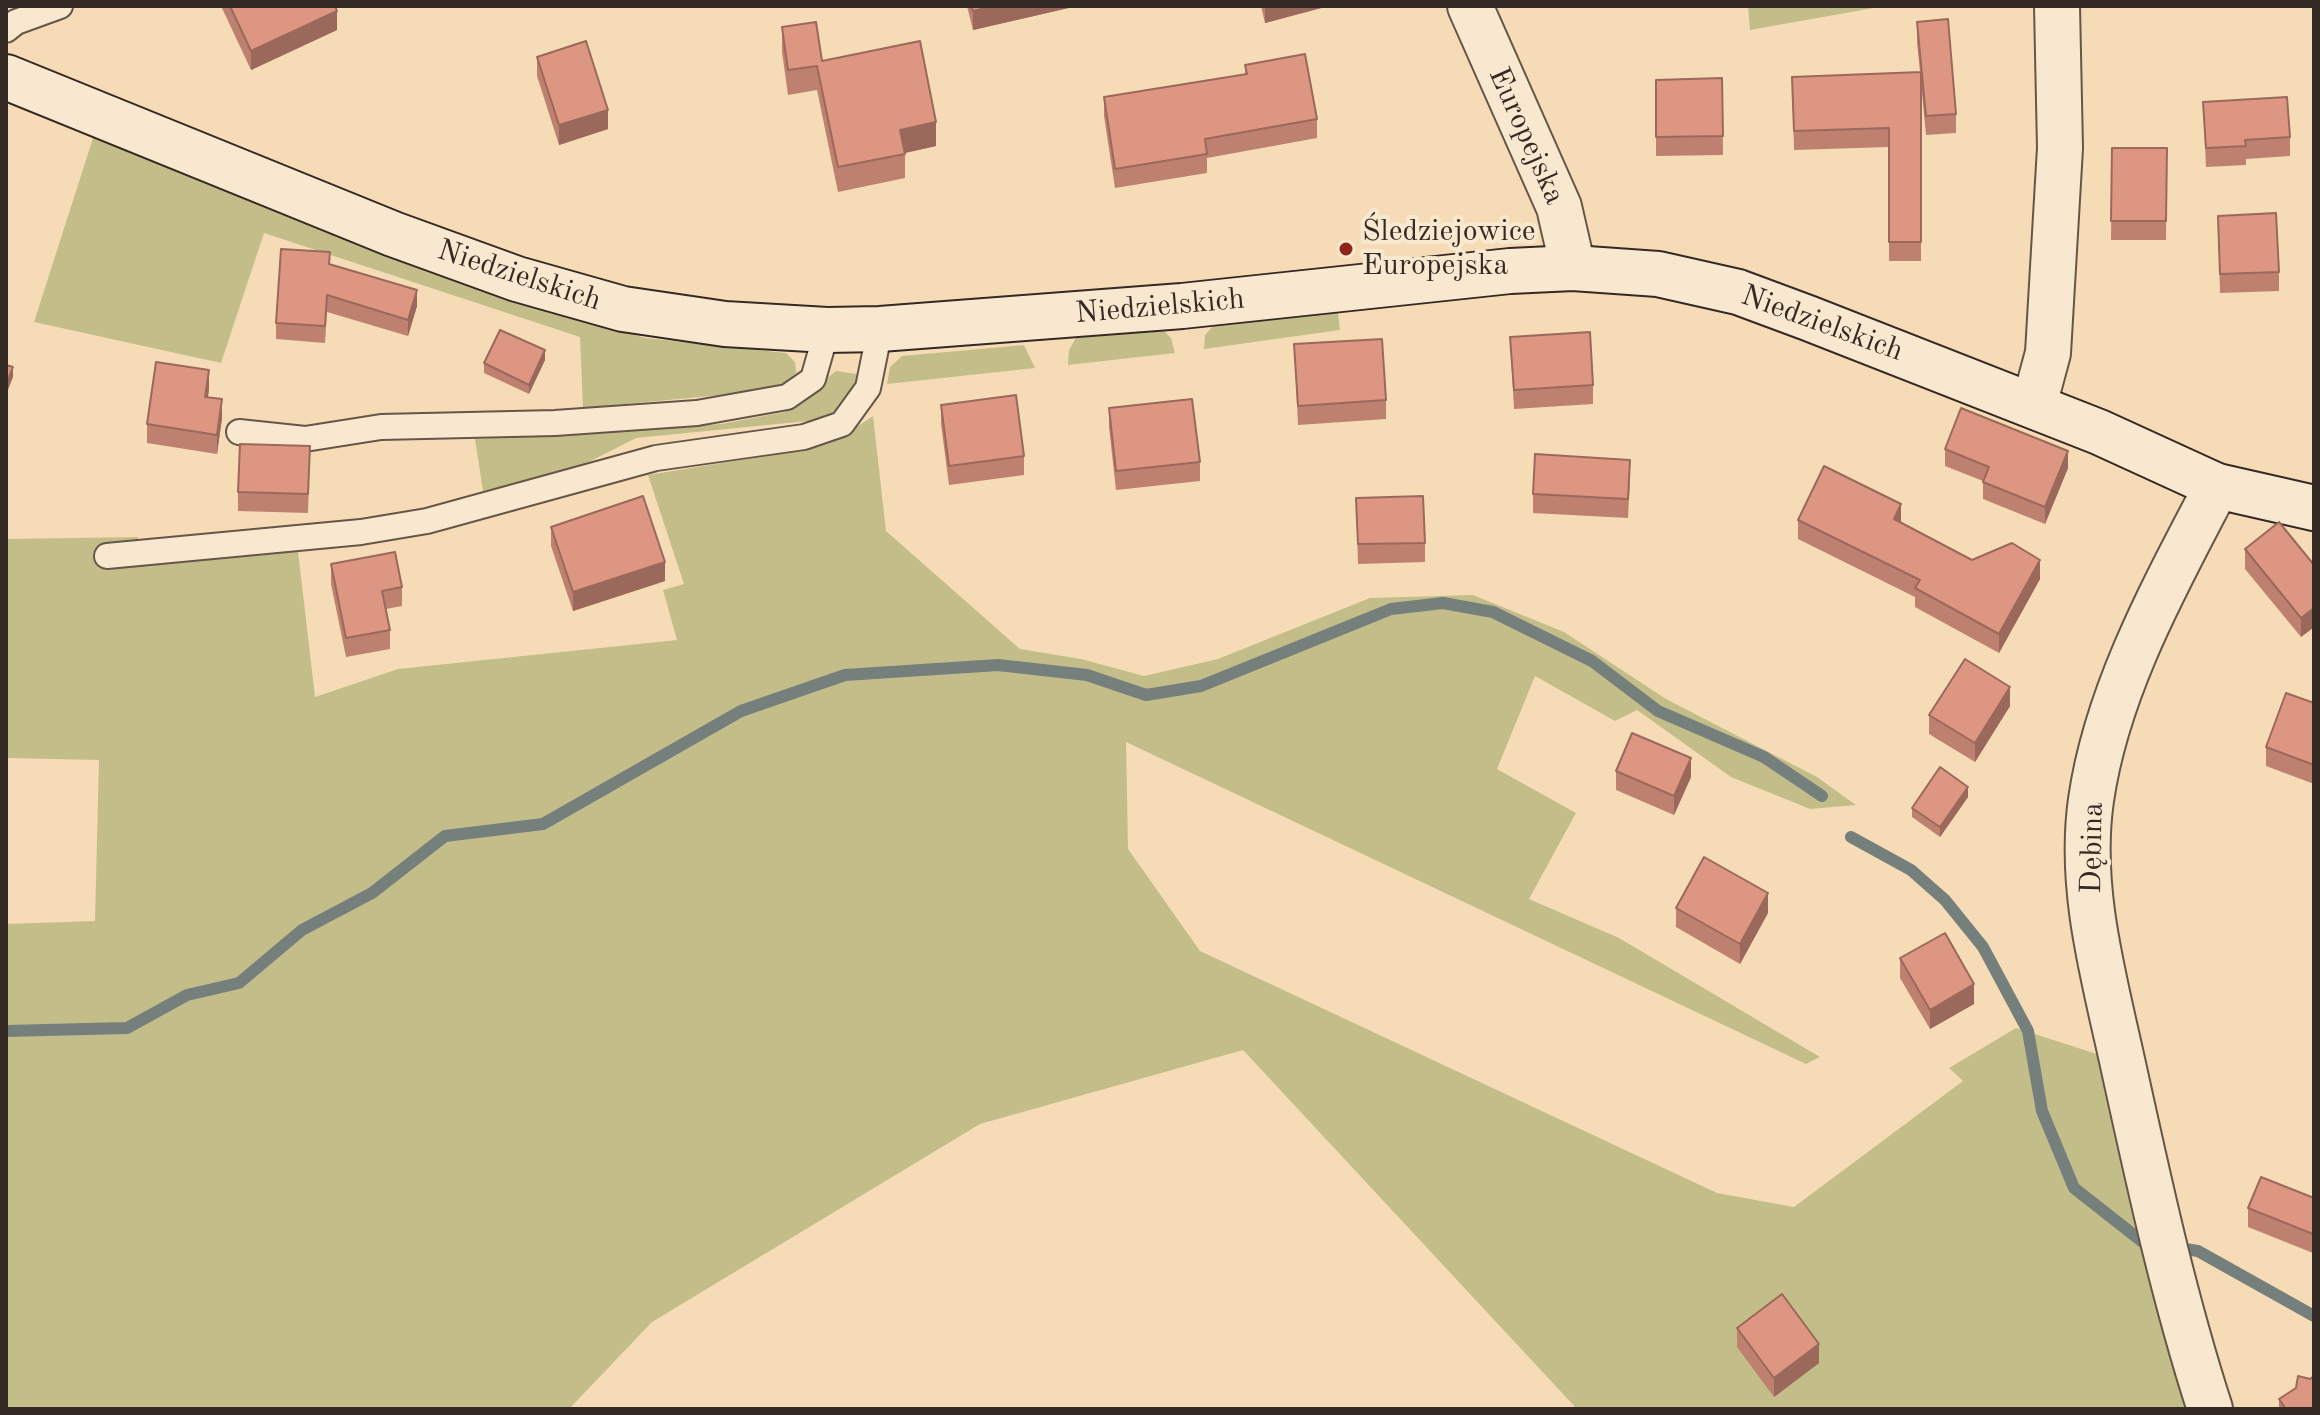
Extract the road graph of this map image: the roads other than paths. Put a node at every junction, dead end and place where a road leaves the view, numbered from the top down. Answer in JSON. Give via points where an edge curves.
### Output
{"nodes":[{"id":1,"x":60,"y":6,"type":"edge"},
{"id":2,"x":1470,"y":6,"type":"edge"},
{"id":3,"x":2057,"y":6,"type":"edge"},
{"id":4,"x":6,"y":30,"type":"edge"},
{"id":5,"x":6,"y":77,"type":"edge"},
{"id":6,"x":1573,"y":268,"type":"junction"},
{"id":7,"x":880,"y":329,"type":"junction"},
{"id":8,"x":827,"y":330,"type":"junction"},
{"id":9,"x":2034,"y":405,"type":"junction"},
{"id":10,"x":239,"y":432,"type":"dead end"},
{"id":11,"x":2217,"y":486,"type":"junction"},
{"id":12,"x":2314,"y":508,"type":"edge"},
{"id":13,"x":107,"y":556,"type":"dead end"},
{"id":14,"x":2210,"y":1409,"type":"edge"}],
"edges":[{"from":1,"to":4,"type":"lane"},
{"from":2,"to":6,"type":"street","name":"Europejska","via":[[1559,207]]},
{"from":3,"to":9,"type":"street","via":[[2060,148],[2048,353]]},
{"from":5,"to":8,"type":"street","name":"Niedzielskich","via":[[517,279],[623,309],[725,324]]},
{"from":6,"to":7,"type":"street","name":"Niedzielskich"},
{"from":6,"to":9,"type":"street","name":"Niedzielskich","via":[[1658,274],[1738,292]]},
{"from":7,"to":8,"type":"street","name":"Niedzielskich"},
{"from":7,"to":13,"type":"lane","via":[[868,388],[842,424],[804,437],[656,458],[427,521]]},
{"from":8,"to":10,"type":"lane","via":[[813,379],[787,397],[697,413],[381,427],[305,439]]},
{"from":9,"to":11,"type":"street","name":"Niedzielskich"},
{"from":11,"to":12,"type":"street","name":"Niedzielskich"},
{"from":11,"to":14,"type":"street","name":"Dębina","via":[[2167,582],[2123,686],[2091,801],[2089,889],[2165,1248]]}]}
